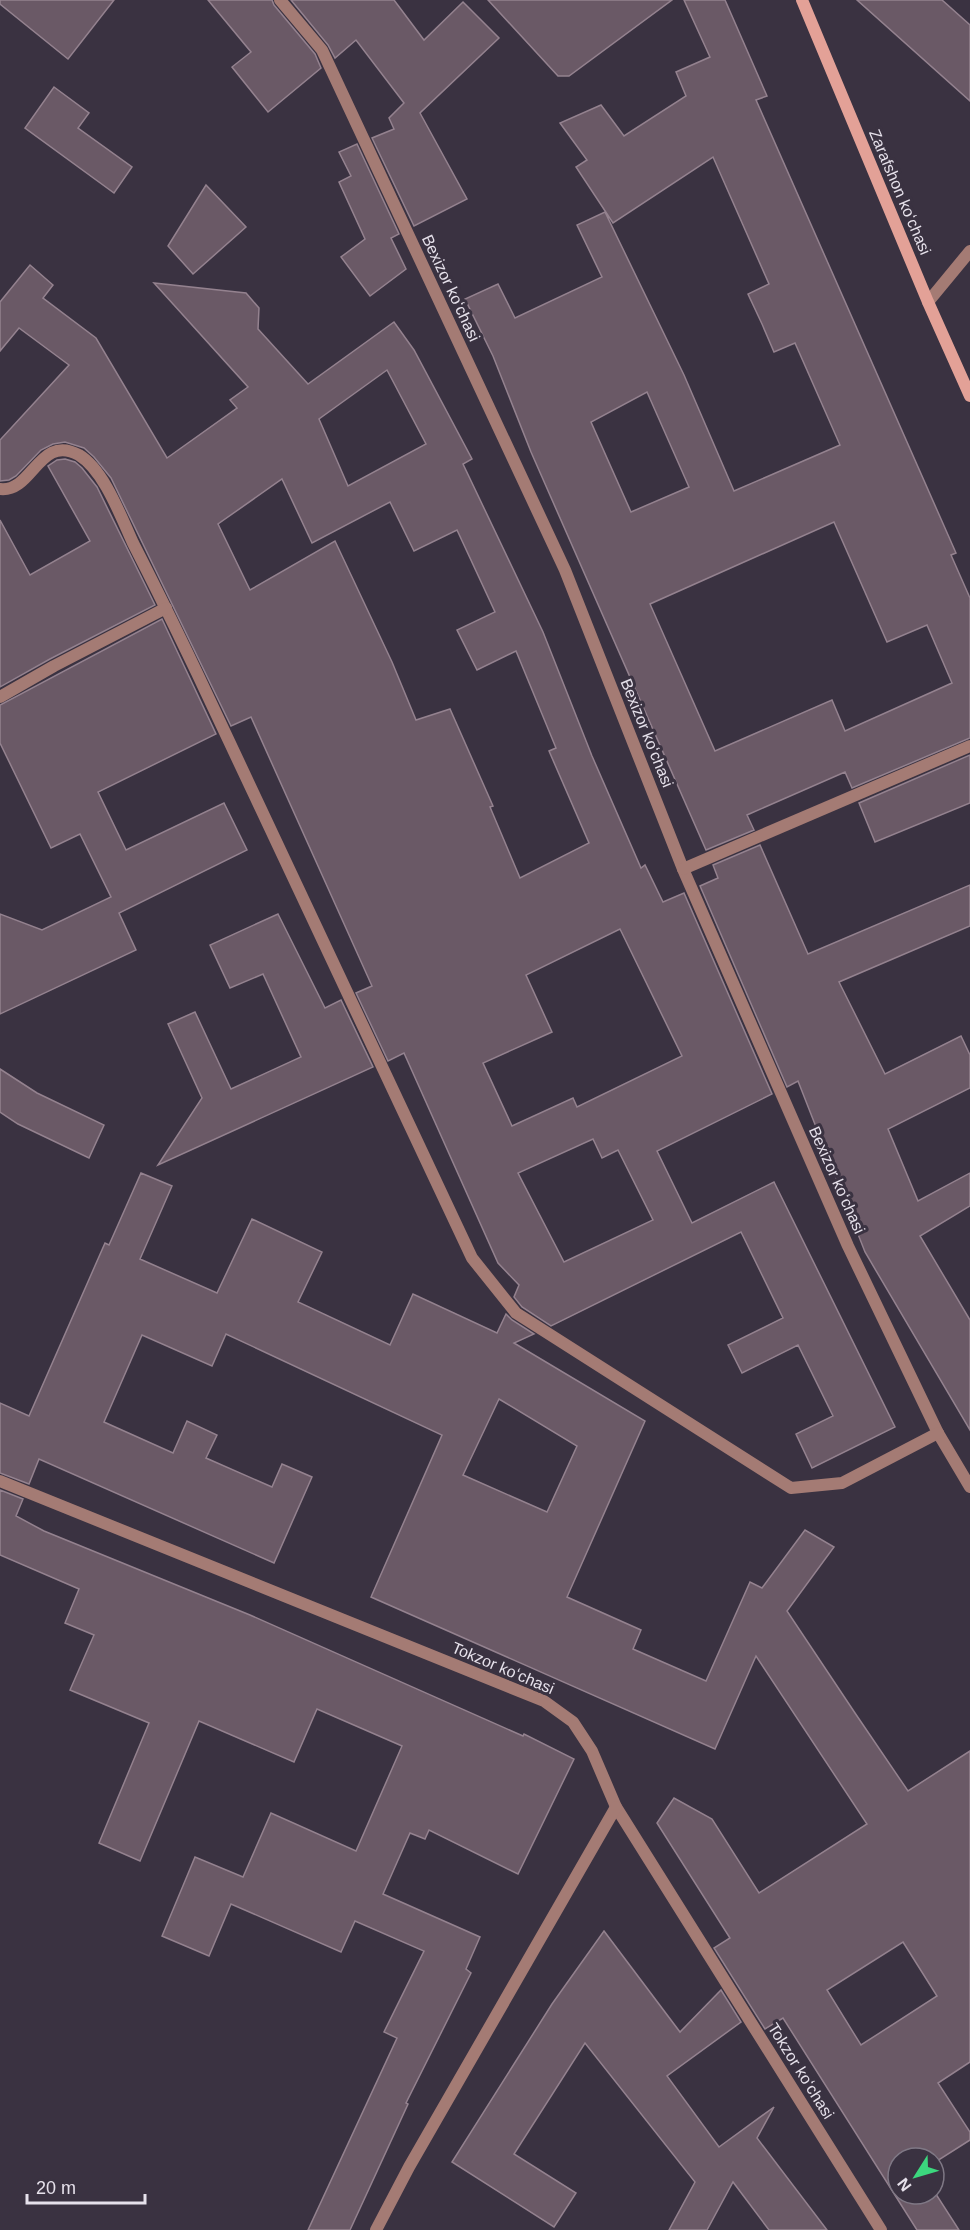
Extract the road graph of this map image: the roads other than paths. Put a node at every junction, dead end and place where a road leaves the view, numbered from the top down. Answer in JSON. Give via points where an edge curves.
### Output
{"nodes":[{"id":1,"x":280,"y":0,"type":"edge"},
{"id":2,"x":802,"y":0,"type":"edge"},
{"id":3,"x":970,"y":251,"type":"edge"},
{"id":4,"x":928,"y":302,"type":"junction"},
{"id":5,"x":970,"y":396,"type":"edge"},
{"id":6,"x":0,"y":489,"type":"edge"},
{"id":7,"x":166,"y":608,"type":"junction"},
{"id":8,"x":0,"y":697,"type":"edge"},
{"id":9,"x":970,"y":746,"type":"edge"},
{"id":10,"x":683,"y":869,"type":"junction"},
{"id":11,"x":938,"y":1433,"type":"junction"},
{"id":12,"x":0,"y":1481,"type":"edge"},
{"id":13,"x":970,"y":1487,"type":"edge"},
{"id":14,"x":616,"y":1807,"type":"junction"},
{"id":15,"x":376,"y":2230,"type":"edge"},
{"id":16,"x":881,"y":2230,"type":"edge"}],
"edges":[{"from":1,"to":10,"type":"street","name":"Bexizor koʻchasi","via":[[322,50],[560,559]]},
{"from":2,"to":4,"type":"main road","name":"Zarafshon koʻchasi"},
{"from":3,"to":4,"type":"street"},
{"from":4,"to":5,"type":"main road","name":"Zarafshon koʻchasi"},
{"from":6,"to":7,"type":"street","via":[[17,485],[56,451],[67,450],[86,459],[102,480]]},
{"from":7,"to":8,"type":"street"},
{"from":7,"to":11,"type":"street","via":[[472,1258],[516,1313],[791,1488],[842,1484]]},
{"from":9,"to":10,"type":"street"},
{"from":10,"to":11,"type":"street","name":"Bexizor koʻchasi","via":[[848,1246]]},
{"from":11,"to":13,"type":"street","name":"Bexizor koʻchasi"},
{"from":12,"to":14,"type":"street","name":"Tokzor koʻchasi","via":[[544,1701],[573,1722],[592,1751]]},
{"from":14,"to":15,"type":"street"},
{"from":14,"to":16,"type":"street","name":"Tokzor koʻchasi"}]}
